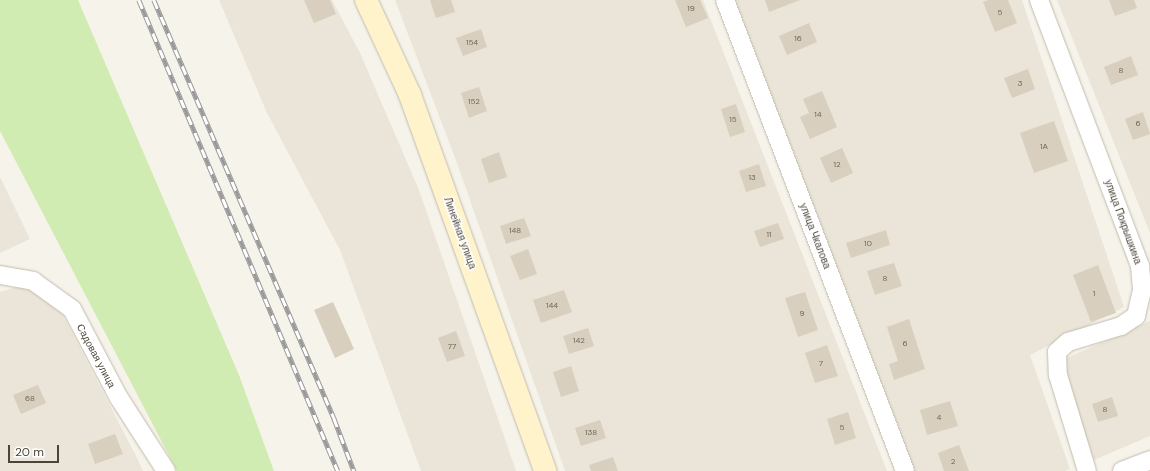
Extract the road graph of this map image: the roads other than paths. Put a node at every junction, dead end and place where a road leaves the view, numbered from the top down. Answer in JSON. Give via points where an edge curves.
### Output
{"nodes":[{"id":1,"x":366,"y":0,"type":"edge"},
{"id":2,"x":725,"y":0,"type":"edge"},
{"id":3,"x":1039,"y":0,"type":"edge"},
{"id":4,"x":0,"y":276,"type":"edge"},
{"id":5,"x":1150,"y":460,"type":"edge"},
{"id":6,"x":166,"y":471,"type":"edge"},
{"id":7,"x":545,"y":471,"type":"edge"},
{"id":8,"x":905,"y":471,"type":"edge"},
{"id":9,"x":1087,"y":471,"type":"edge"},
{"id":10,"x":1122,"y":471,"type":"edge"}],
"edges":[{"from":1,"to":7,"type":"main road","name":"Линейная улица","via":[[410,95]]},
{"from":2,"to":8,"type":"street","name":"улица Чкалова"},
{"from":3,"to":9,"type":"street","name":"улица Покрышкина","via":[[1140,266],[1142,290],[1136,316],[1121,326],[1068,342],[1057,352],[1058,375]]},
{"from":4,"to":6,"type":"street","name":"Садовая улица","via":[[34,281],[72,309],[119,398]]},
{"from":5,"to":10,"type":"street"}]}
